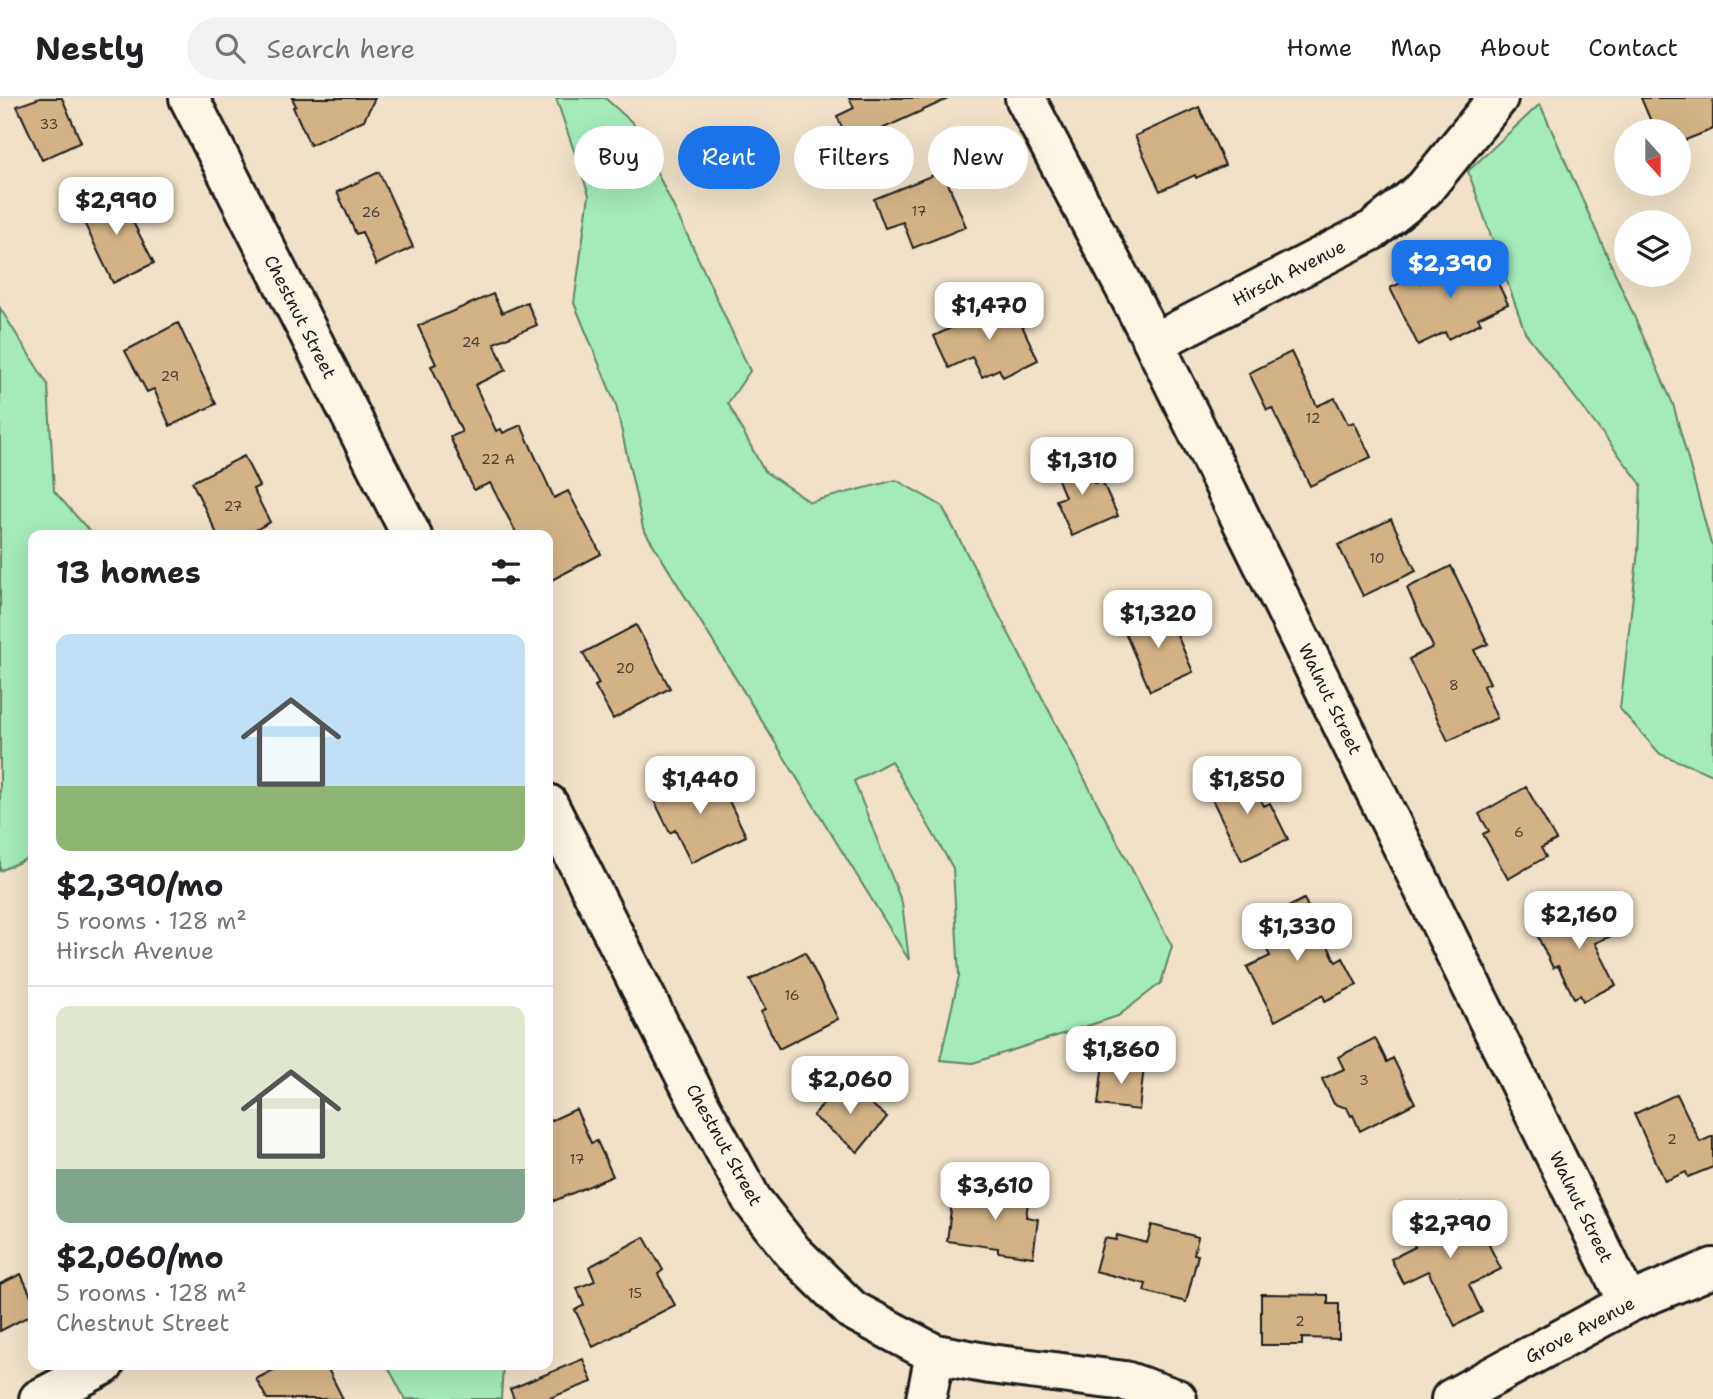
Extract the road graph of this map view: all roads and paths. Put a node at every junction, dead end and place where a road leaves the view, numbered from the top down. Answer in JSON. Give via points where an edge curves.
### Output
{"nodes":[{"id":1,"x":189,"y":98,"type":"edge"},
{"id":2,"x":1026,"y":98,"type":"edge"},
{"id":3,"x":1498,"y":98,"type":"edge"},
{"id":4,"x":1154,"y":343,"type":"junction"},
{"id":5,"x":409,"y":530,"type":"edge"},
{"id":6,"x":553,"y":814,"type":"edge"},
{"id":7,"x":1713,"y":1268,"type":"edge"},
{"id":8,"x":1628,"y":1303,"type":"junction"},
{"id":9,"x":935,"y":1354,"type":"junction"},
{"id":10,"x":94,"y":1370,"type":"edge"},
{"id":11,"x":39,"y":1399,"type":"edge"},
{"id":12,"x":926,"y":1399,"type":"edge"},
{"id":13,"x":1177,"y":1399,"type":"edge"},
{"id":14,"x":1451,"y":1399,"type":"edge"}],
"edges":[{"from":1,"to":5,"type":"street","name":"Chestnut Street"},
{"from":2,"to":4,"type":"street","name":"Walnut Street"},
{"from":3,"to":4,"type":"street","name":"Hirsch Avenue","via":[[1424,189],[1373,230]]},
{"from":4,"to":8,"type":"street","name":"Walnut Street"},
{"from":6,"to":9,"type":"street","name":"Chestnut Street","via":[[752,1200],[793,1252],[852,1310]]},
{"from":7,"to":8,"type":"street","name":"Grove Avenue"},
{"from":8,"to":14,"type":"street","name":"Grove Avenue"},
{"from":9,"to":12,"type":"street"},
{"from":9,"to":13,"type":"street","name":"Chestnut Street","via":[[1125,1381]]},
{"from":10,"to":11,"type":"street"}]}
